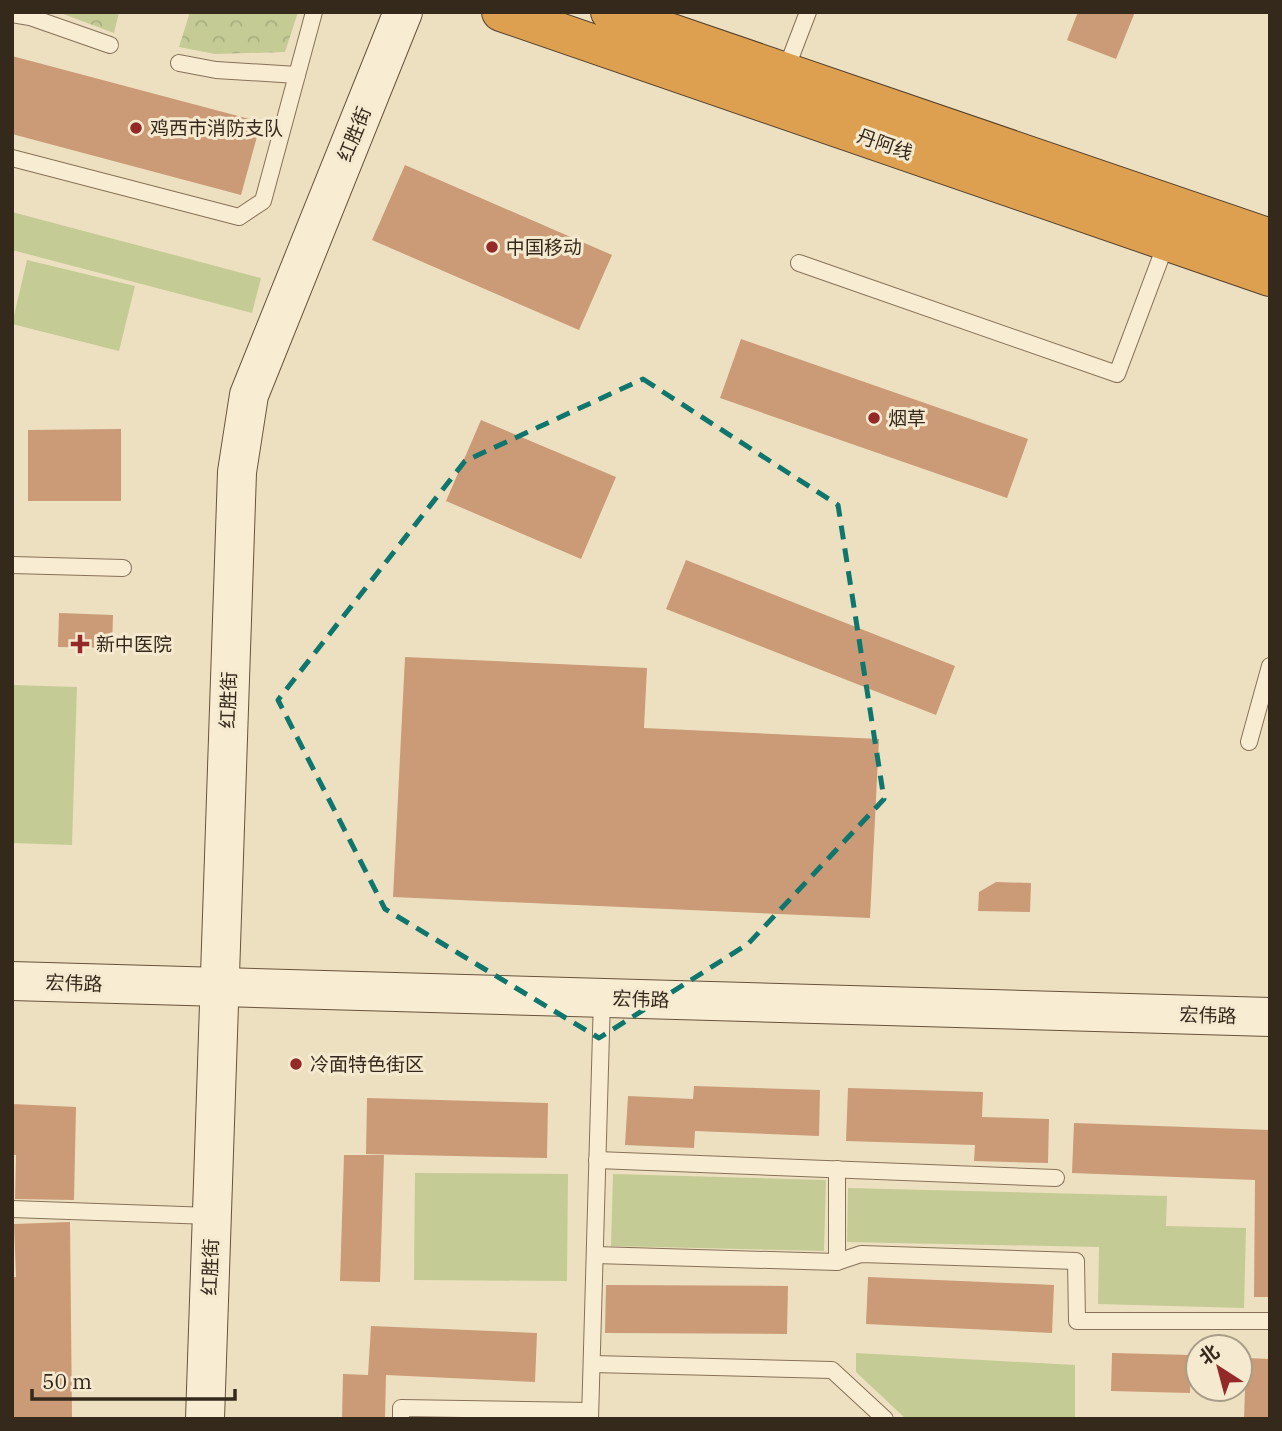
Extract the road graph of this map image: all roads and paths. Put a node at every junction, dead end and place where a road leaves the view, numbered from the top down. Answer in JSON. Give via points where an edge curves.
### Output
{"nodes":[{"id":1,"x":314,"y":12,"type":"edge"},
{"id":2,"x":403,"y":12,"type":"edge"},
{"id":3,"x":500,"y":12,"type":"edge"},
{"id":4,"x":610,"y":12,"type":"edge"},
{"id":5,"x":808,"y":12,"type":"edge"},
{"id":6,"x":12,"y":14,"type":"edge"},
{"id":7,"x":110,"y":45,"type":"dead end"},
{"id":8,"x":179,"y":63,"type":"dead end"},
{"id":9,"x":785,"y":72,"type":"junction"},
{"id":10,"x":297,"y":75,"type":"junction"},
{"id":11,"x":12,"y":158,"type":"edge"},
{"id":12,"x":1270,"y":238,"type":"edge"},
{"id":13,"x":1167,"y":241,"type":"junction"},
{"id":14,"x":799,"y":263,"type":"dead end"},
{"id":15,"x":1270,"y":276,"type":"edge"},
{"id":16,"x":12,"y":565,"type":"edge"},
{"id":17,"x":123,"y":568,"type":"dead end"},
{"id":18,"x":1270,"y":668,"type":"edge"},
{"id":19,"x":1249,"y":742,"type":"dead end"},
{"id":20,"x":12,"y":981,"type":"edge"},
{"id":21,"x":218,"y":987,"type":"junction"},
{"id":22,"x":602,"y":998,"type":"junction"},
{"id":23,"x":1270,"y":1017,"type":"edge"},
{"id":24,"x":597,"y":1160,"type":"junction"},
{"id":25,"x":838,"y":1170,"type":"junction"},
{"id":26,"x":1056,"y":1178,"type":"dead end"},
{"id":27,"x":12,"y":1209,"type":"edge"},
{"id":28,"x":211,"y":1216,"type":"junction"},
{"id":29,"x":595,"y":1255,"type":"junction"},
{"id":30,"x":837,"y":1262,"type":"junction"},
{"id":31,"x":1270,"y":1321,"type":"edge"},
{"id":32,"x":592,"y":1364,"type":"junction"},
{"id":33,"x":590,"y":1415,"type":"edge"},
{"id":34,"x":205,"y":1419,"type":"edge"},
{"id":35,"x":401,"y":1419,"type":"edge"},
{"id":36,"x":885,"y":1419,"type":"edge"}],
"edges":[{"from":1,"to":10,"type":"lane"},
{"from":2,"to":21,"type":"street","name":"红胜街","via":[[249,395],[237,472]]},
{"from":3,"to":13,"type":"highway","name":"丹阿线"},
{"from":4,"to":9,"type":"highway","name":"丹阿线"},
{"from":5,"to":9,"type":"lane"},
{"from":6,"to":7,"type":"lane"},
{"from":8,"to":10,"type":"lane"},
{"from":9,"to":12,"type":"highway","name":"丹阿线"},
{"from":10,"to":11,"type":"lane","via":[[262,201],[239,216]]},
{"from":13,"to":14,"type":"lane","via":[[1117,374]]},
{"from":13,"to":15,"type":"highway","name":"丹阿线"},
{"from":16,"to":17,"type":"lane"},
{"from":18,"to":19,"type":"lane"},
{"from":20,"to":21,"type":"street","name":"宏伟路"},
{"from":21,"to":22,"type":"street","name":"宏伟路"},
{"from":21,"to":28,"type":"street","name":"红胜街"},
{"from":22,"to":23,"type":"street","name":"宏伟路"},
{"from":22,"to":24,"type":"lane"},
{"from":24,"to":25,"type":"lane"},
{"from":24,"to":29,"type":"lane"},
{"from":25,"to":26,"type":"lane"},
{"from":25,"to":30,"type":"lane"},
{"from":27,"to":28,"type":"lane"},
{"from":28,"to":34,"type":"street","name":"红胜街"},
{"from":29,"to":30,"type":"lane"},
{"from":29,"to":32,"type":"lane"},
{"from":30,"to":31,"type":"lane","via":[[861,1254],[1076,1261],[1077,1321]]},
{"from":32,"to":33,"type":"lane"},
{"from":32,"to":36,"type":"lane","via":[[832,1370]]},
{"from":33,"to":35,"type":"lane","via":[[401,1408]]}]}
